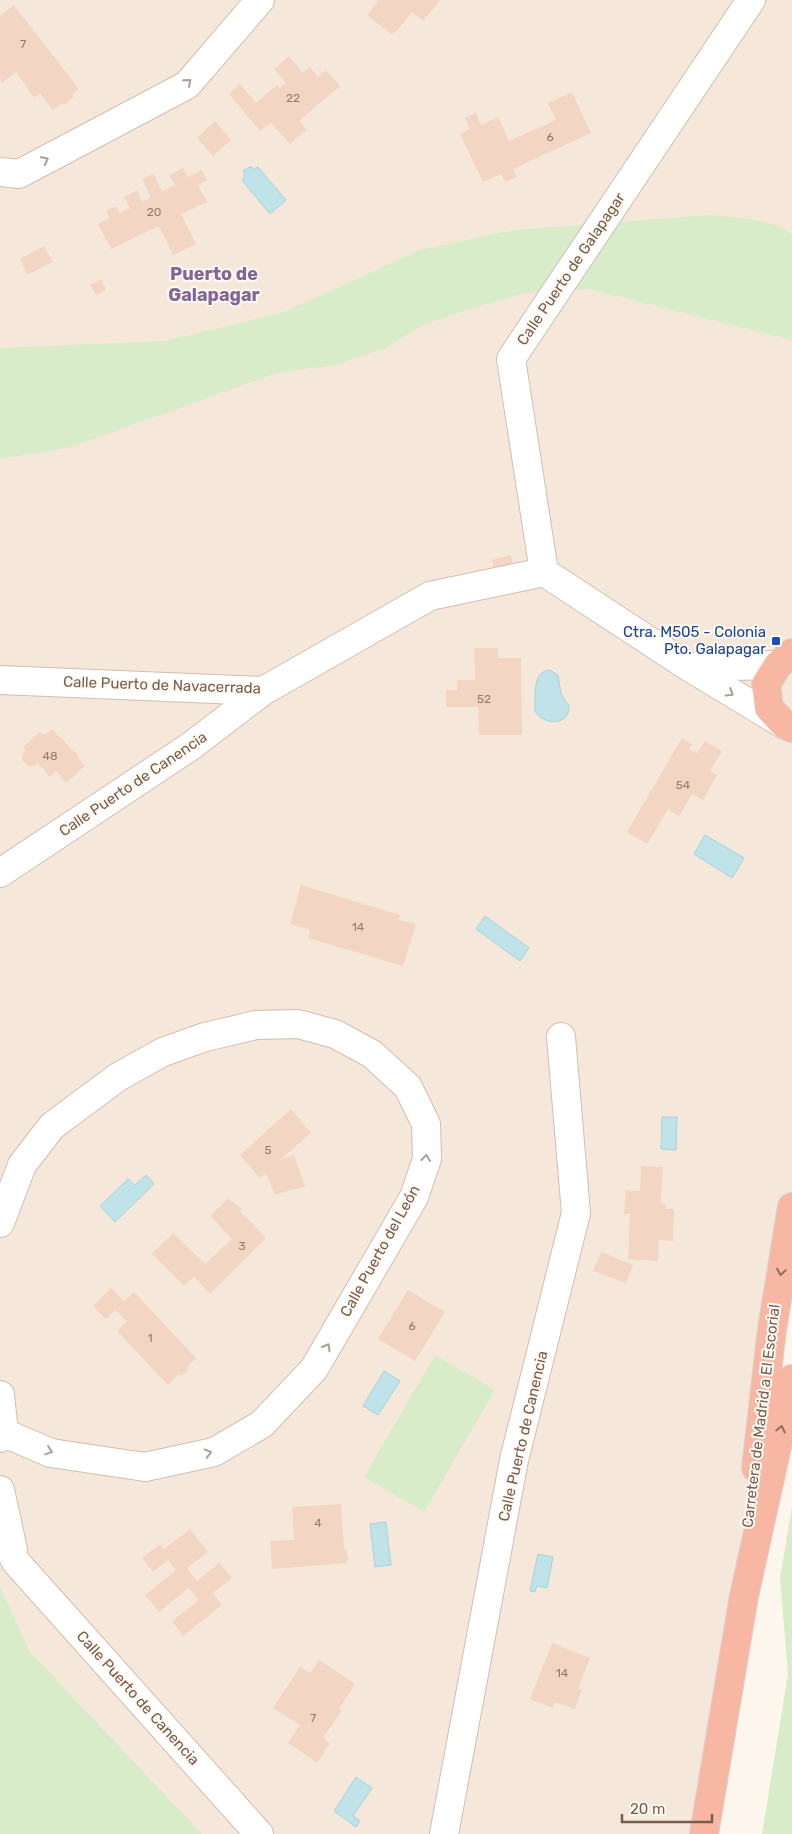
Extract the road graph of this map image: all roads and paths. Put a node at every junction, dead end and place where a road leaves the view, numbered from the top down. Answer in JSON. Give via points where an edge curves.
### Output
{"nodes":[{"id":1,"x":260,"y":0,"type":"edge"},
{"id":2,"x":751,"y":0,"type":"edge"},
{"id":3,"x":0,"y":172,"type":"edge"},
{"id":4,"x":544,"y":572,"type":"junction"},
{"id":5,"x":785,"y":659,"type":"edge"},
{"id":6,"x":689,"y":667,"type":"junction"},
{"id":7,"x":0,"y":680,"type":"edge"},
{"id":8,"x":263,"y":690,"type":"junction"},
{"id":9,"x":788,"y":727,"type":"edge"},
{"id":10,"x":0,"y":873,"type":"edge"},
{"id":11,"x":561,"y":1037,"type":"dead end"},
{"id":12,"x":792,"y":1207,"type":"edge"},
{"id":13,"x":0,"y":1223,"type":"edge"},
{"id":14,"x":792,"y":1380,"type":"edge"},
{"id":15,"x":0,"y":1395,"type":"edge"},
{"id":16,"x":2,"y":1436,"type":"edge"},
{"id":17,"x":0,"y":1490,"type":"edge"},
{"id":18,"x":0,"y":1532,"type":"edge"},
{"id":19,"x":16,"y":1562,"type":"junction"},
{"id":20,"x":744,"y":1596,"type":"junction"},
{"id":21,"x":259,"y":1834,"type":"edge"},
{"id":22,"x":444,"y":1834,"type":"edge"},
{"id":23,"x":704,"y":1834,"type":"edge"}],
"edges":[{"from":3,"to":1,"type":"street","one_way":true,"via":[[19,174],[187,85]]},
{"from":2,"to":4,"type":"street","name":"Calle Puerto de Galapagar","via":[[511,359]]},
{"from":4,"to":6,"type":"street"},
{"from":4,"to":8,"type":"street","name":"Calle Puerto de Navacerrada","via":[[430,596]]},
{"from":5,"to":6,"type":"street"},
{"from":5,"to":9,"type":"highway","via":[[766,684],[769,708]]},
{"from":6,"to":9,"type":"street","one_way":true},
{"from":7,"to":8,"type":"street","name":"Calle Puerto de Navacerrada"},
{"from":8,"to":10,"type":"street","name":"Calle Puerto de Canencia","via":[[191,746]]},
{"from":11,"to":22,"type":"street","name":"Calle Puerto de Canencia","via":[[576,1213],[514,1460]]},
{"from":12,"to":20,"type":"highway","name":"Carretera de Madrid a El Escorial","one_way":true,"via":[[772,1328],[741,1565]]},
{"from":16,"to":13,"type":"street","name":"Calle Puerto del León","one_way":true,"via":[[51,1453],[145,1467],[214,1452],[262,1424],[314,1369],[414,1197],[427,1159],[426,1124],[408,1087],[372,1054],[335,1034],[298,1024],[256,1025],[205,1037],[163,1052],[118,1077],[52,1126],[22,1166]]},
{"from":20,"to":14,"type":"highway","name":"Carretera de Madrid a El Escorial","one_way":true},
{"from":15,"to":16,"type":"street"},
{"from":17,"to":19,"type":"street","name":"Calle Puerto de Canencia"},
{"from":18,"to":19,"type":"street","name":"Calle Puerto de Canencia"},
{"from":19,"to":21,"type":"street","name":"Calle Puerto de Canencia"},
{"from":20,"to":23,"type":"highway","name":"Carretera de Madrid a El Escorial"}]}
